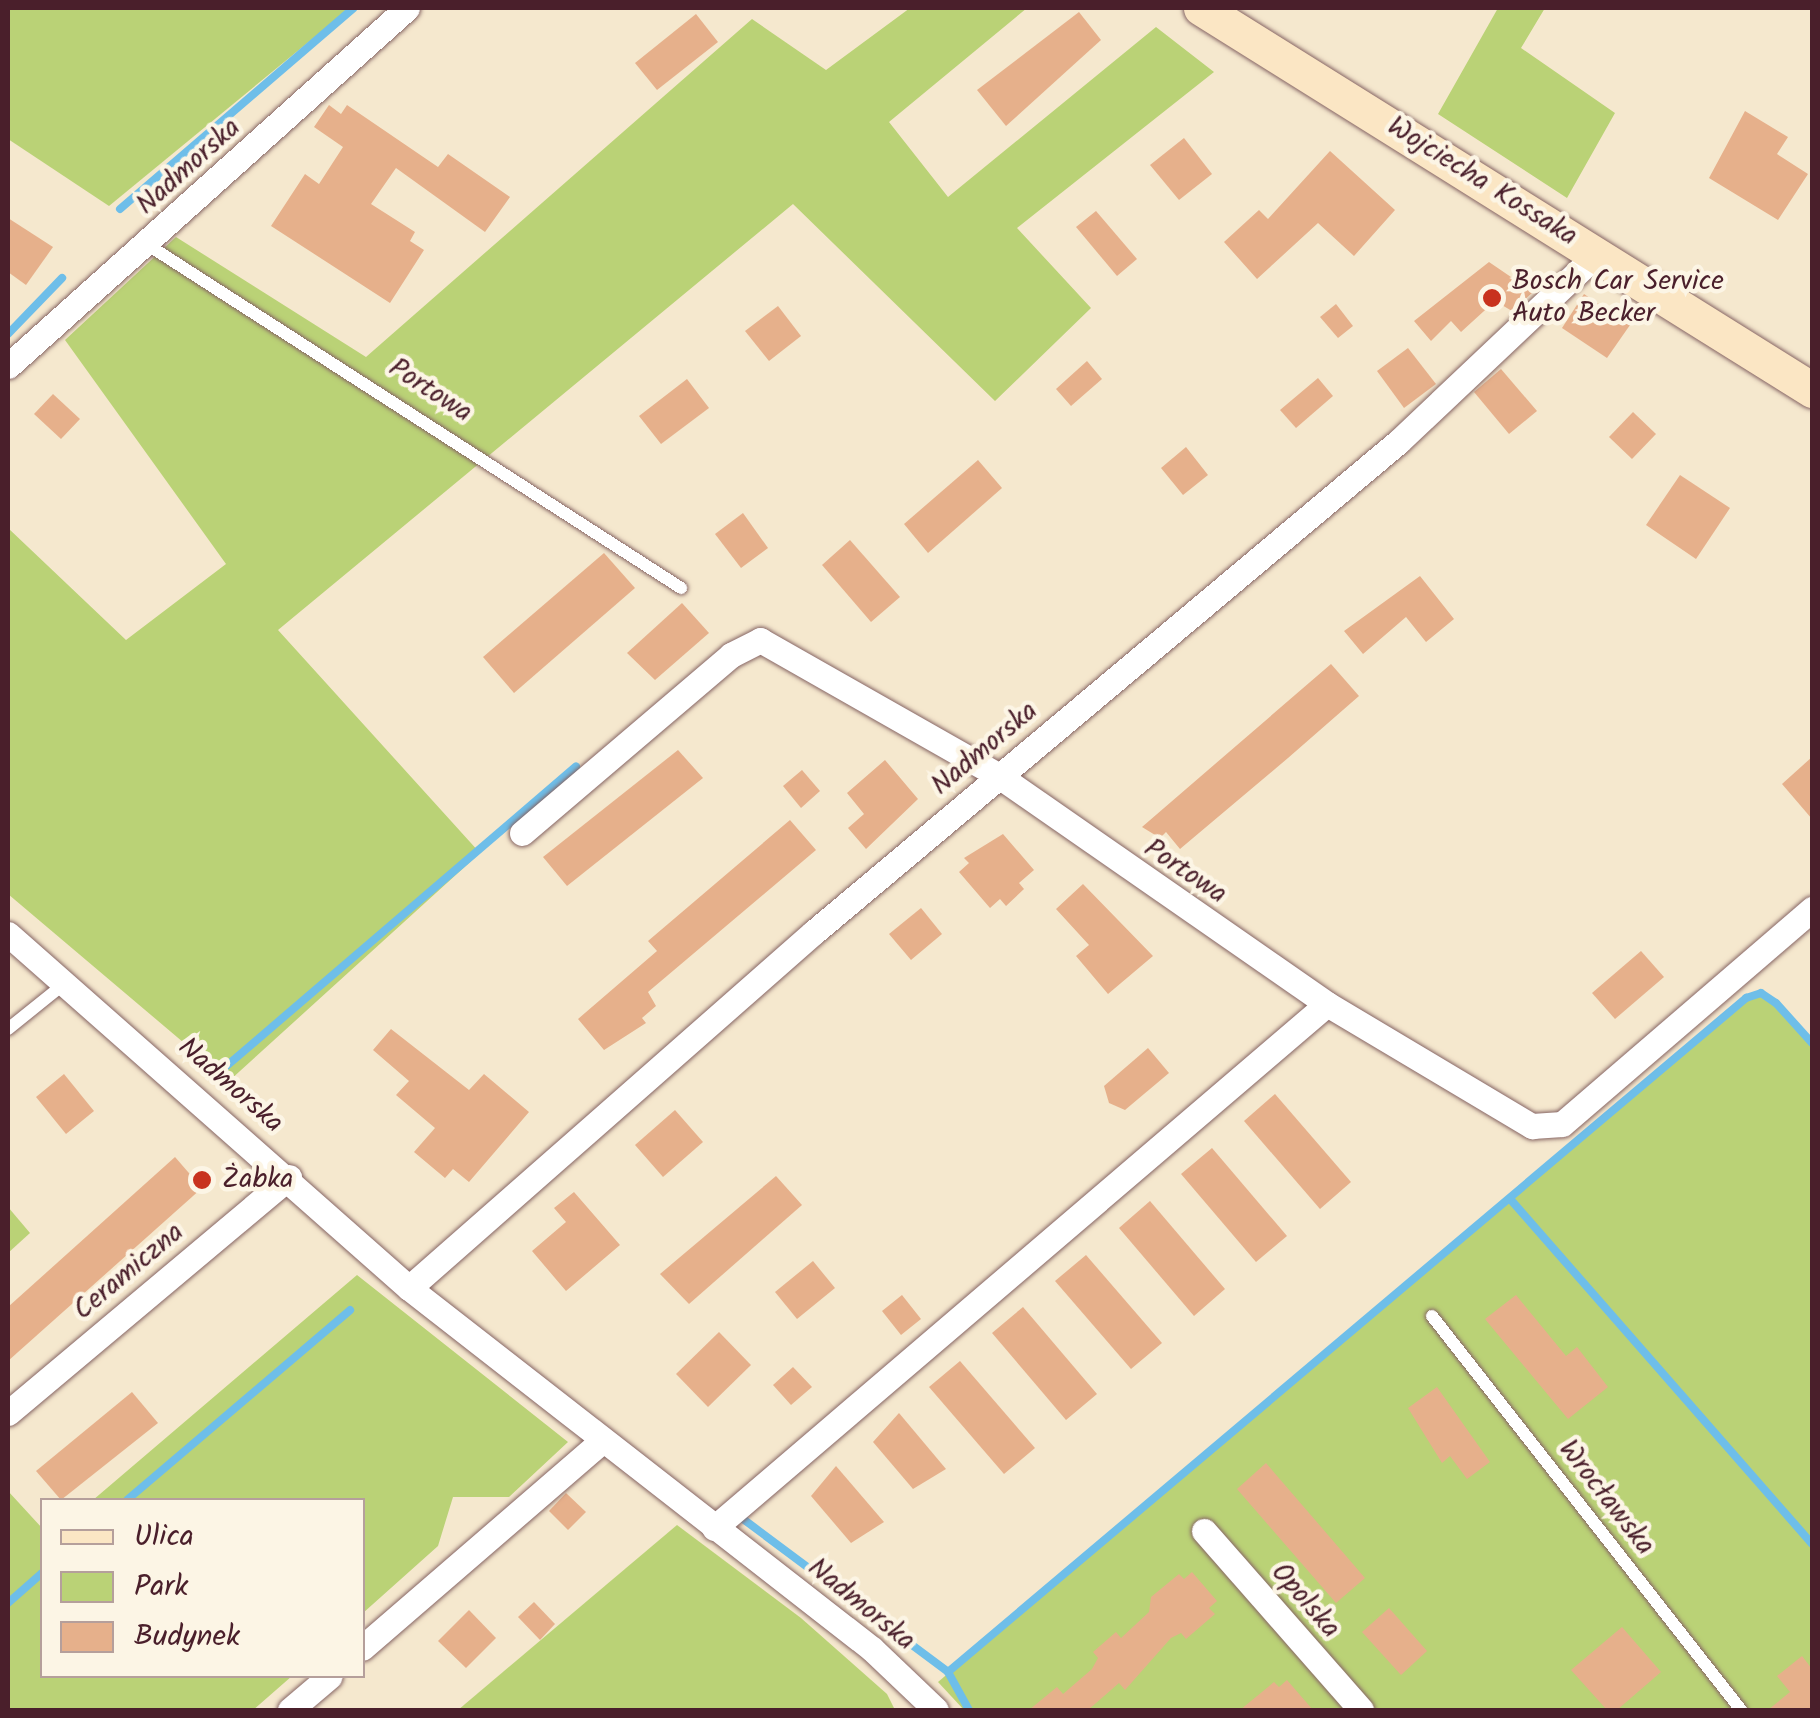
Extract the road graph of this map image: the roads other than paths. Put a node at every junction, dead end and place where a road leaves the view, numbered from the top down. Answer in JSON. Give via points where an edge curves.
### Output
{"nodes":[{"id":1,"x":407,"y":8,"type":"edge"},
{"id":2,"x":1201,"y":8,"type":"edge"},
{"id":3,"x":148,"y":246,"type":"junction"},
{"id":4,"x":1598,"y":253,"type":"junction"},
{"id":5,"x":8,"y":366,"type":"edge"},
{"id":6,"x":1812,"y":390,"type":"edge"},
{"id":7,"x":680,"y":588,"type":"dead end"},
{"id":8,"x":999,"y":776,"type":"junction"},
{"id":9,"x":522,"y":833,"type":"dead end"},
{"id":10,"x":1812,"y":909,"type":"edge"},
{"id":11,"x":8,"y":934,"type":"edge"},
{"id":12,"x":64,"y":983,"type":"junction"},
{"id":13,"x":1326,"y":1004,"type":"junction"},
{"id":14,"x":8,"y":1029,"type":"edge"},
{"id":15,"x":288,"y":1176,"type":"junction"},
{"id":16,"x":409,"y":1288,"type":"junction"},
{"id":17,"x":1432,"y":1316,"type":"dead end"},
{"id":18,"x":8,"y":1413,"type":"edge"},
{"id":19,"x":600,"y":1442,"type":"junction"},
{"id":20,"x":714,"y":1528,"type":"junction"},
{"id":21,"x":1204,"y":1532,"type":"dead end"},
{"id":22,"x":365,"y":1645,"type":"edge"},
{"id":23,"x":328,"y":1678,"type":"edge"},
{"id":24,"x":290,"y":1710,"type":"edge"},
{"id":25,"x":936,"y":1710,"type":"edge"},
{"id":26,"x":1361,"y":1710,"type":"edge"},
{"id":27,"x":1740,"y":1710,"type":"edge"}],
"edges":[{"from":1,"to":3,"type":"street","name":"Nadmorska"},
{"from":2,"to":4,"type":"main road","name":"Wojciecha Kossaka"},
{"from":3,"to":5,"type":"street","name":"Nadmorska"},
{"from":3,"to":7,"type":"lane","name":"Portowa"},
{"from":4,"to":6,"type":"main road","name":"Wojciecha Kossaka"},
{"from":4,"to":8,"type":"street","name":"Nadmorska","via":[[1398,442]]},
{"from":8,"to":9,"type":"street","name":"Portowa","via":[[760,640],[731,655]]},
{"from":8,"to":13,"type":"street","name":"Portowa"},
{"from":8,"to":16,"type":"street","name":"Nadmorska"},
{"from":10,"to":13,"type":"street","name":"Portowa","via":[[1562,1124],[1532,1126]]},
{"from":11,"to":12,"type":"street","name":"Nadmorska"},
{"from":12,"to":14,"type":"lane"},
{"from":12,"to":15,"type":"street","name":"Nadmorska"},
{"from":13,"to":20,"type":"street"},
{"from":15,"to":16,"type":"street","name":"Nadmorska"},
{"from":15,"to":18,"type":"street","name":"Ceramiczna"},
{"from":16,"to":19,"type":"street","name":"Nadmorska"},
{"from":17,"to":27,"type":"lane","name":"Wrocławska"},
{"from":19,"to":20,"type":"street","name":"Nadmorska"},
{"from":19,"to":22,"type":"street"},
{"from":20,"to":25,"type":"street","name":"Nadmorska","via":[[872,1649]]},
{"from":21,"to":26,"type":"street","name":"Opolska"},
{"from":23,"to":24,"type":"street"}]}
